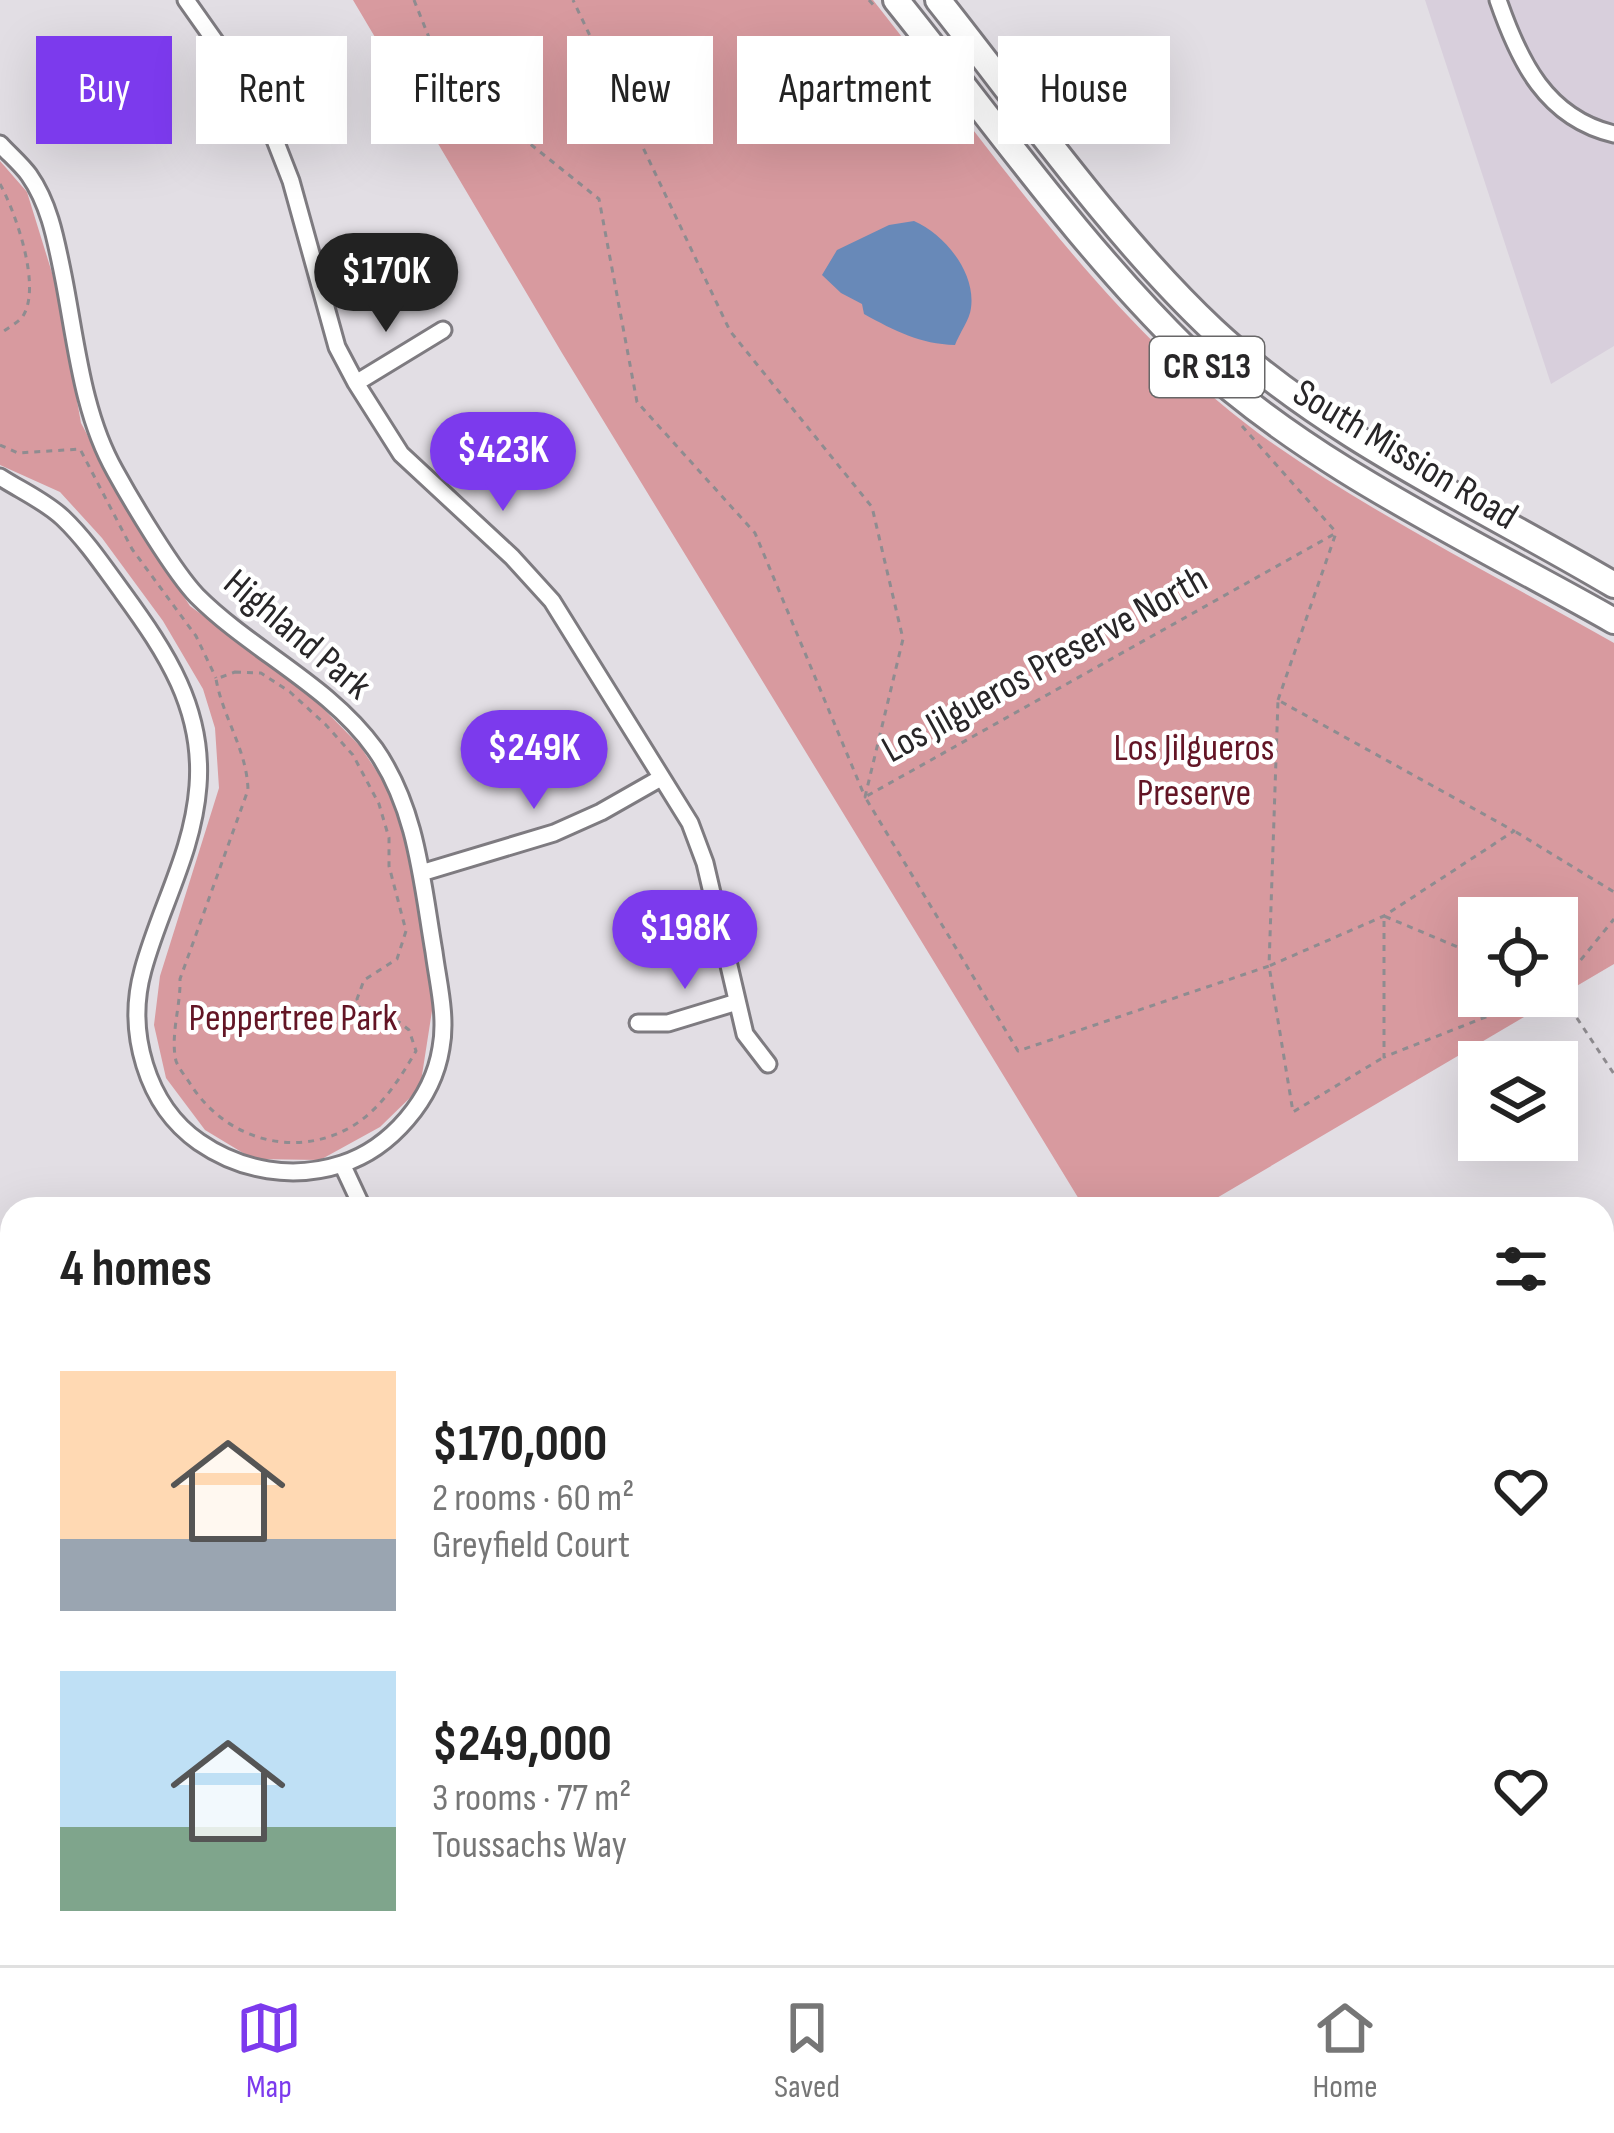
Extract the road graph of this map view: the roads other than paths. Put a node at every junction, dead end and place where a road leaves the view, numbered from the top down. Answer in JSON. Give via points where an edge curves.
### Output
{"nodes":[{"id":1,"x":187,"y":0,"type":"edge"},
{"id":2,"x":896,"y":0,"type":"edge"},
{"id":3,"x":938,"y":0,"type":"edge"},
{"id":4,"x":1498,"y":0,"type":"edge"},
{"id":5,"x":1614,"y":134,"type":"edge"},
{"id":6,"x":0,"y":144,"type":"edge"},
{"id":7,"x":442,"y":330,"type":"dead end"},
{"id":8,"x":356,"y":383,"type":"junction"},
{"id":9,"x":0,"y":477,"type":"edge"},
{"id":10,"x":1614,"y":585,"type":"edge"},
{"id":11,"x":1614,"y":621,"type":"edge"},
{"id":12,"x":659,"y":779,"type":"junction"},
{"id":13,"x":421,"y":873,"type":"junction"},
{"id":14,"x":737,"y":1002,"type":"junction"},
{"id":15,"x":638,"y":1022,"type":"dead end"},
{"id":16,"x":768,"y":1064,"type":"dead end"},
{"id":17,"x":342,"y":1164,"type":"junction"},
{"id":18,"x":357,"y":1197,"type":"edge"}],
"edges":[{"from":1,"to":8,"type":"street","via":[[275,140],[337,347]]},
{"from":2,"to":11,"type":"main road","name":"South Mission Road","number":"CR S13","via":[[1111,269],[1191,354],[1364,479]]},
{"from":3,"to":10,"type":"main road","name":"South Mission Road","number":"CR S13","via":[[1136,247],[1214,330],[1381,452]]},
{"from":4,"to":5,"type":"street","via":[[1541,91],[1566,114]]},
{"from":6,"to":13,"type":"street","name":"Highland Park","via":[[30,176],[52,219],[86,392],[114,470],[195,594],[345,714],[372,745],[394,778]]},
{"from":7,"to":8,"type":"street"},
{"from":8,"to":12,"type":"street","via":[[401,454],[552,601]]},
{"from":9,"to":17,"type":"street","name":"Highland Park","via":[[59,514],[88,544],[165,650],[196,732],[191,838],[141,973],[137,1034],[148,1078],[197,1141],[249,1167]]},
{"from":12,"to":13,"type":"street","via":[[554,833]]},
{"from":12,"to":14,"type":"street","via":[[690,823],[705,863]]},
{"from":13,"to":17,"type":"street","name":"Highland Park","via":[[442,1005],[438,1063],[408,1120]]},
{"from":14,"to":15,"type":"street","via":[[668,1023]]},
{"from":14,"to":16,"type":"street","via":[[745,1034]]},
{"from":17,"to":18,"type":"street"}]}
